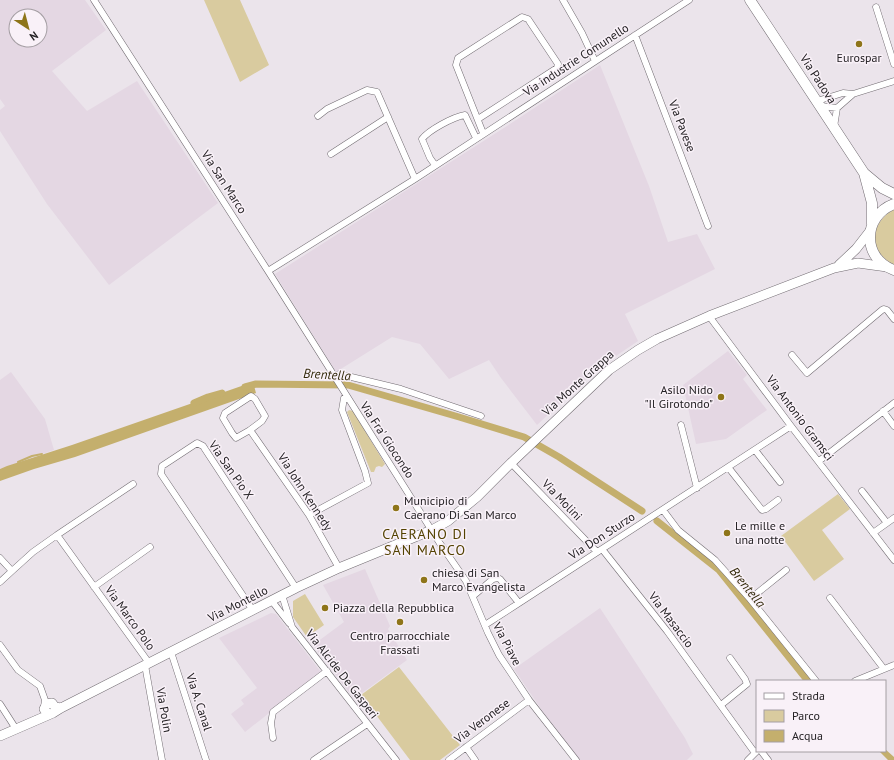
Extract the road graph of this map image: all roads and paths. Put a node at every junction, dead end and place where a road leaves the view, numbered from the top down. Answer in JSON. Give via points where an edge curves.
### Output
{"nodes":[{"id":1,"x":94,"y":0,"type":"edge"},
{"id":2,"x":563,"y":0,"type":"edge"},
{"id":3,"x":689,"y":0,"type":"edge"},
{"id":4,"x":750,"y":0,"type":"edge"},
{"id":5,"x":876,"y":8,"type":"dead end"},
{"id":6,"x":635,"y":35,"type":"junction"},
{"id":7,"x":595,"y":61,"type":"junction"},
{"id":8,"x":894,"y":64,"type":"edge"},
{"id":9,"x":894,"y":81,"type":"edge"},
{"id":10,"x":853,"y":94,"type":"junction"},
{"id":11,"x":819,"y":104,"type":"junction"},
{"id":12,"x":837,"y":108,"type":"junction"},
{"id":13,"x":318,"y":116,"type":"dead end"},
{"id":14,"x":388,"y":117,"type":"junction"},
{"id":15,"x":478,"y":119,"type":"junction"},
{"id":16,"x":834,"y":127,"type":"junction"},
{"id":17,"x":483,"y":133,"type":"junction"},
{"id":18,"x":476,"y":138,"type":"junction"},
{"id":19,"x":331,"y":154,"type":"dead end"},
{"id":20,"x":435,"y":165,"type":"junction"},
{"id":21,"x":864,"y":173,"type":"junction"},
{"id":22,"x":415,"y":179,"type":"junction"},
{"id":23,"x":894,"y":194,"type":"edge"},
{"id":24,"x":894,"y":204,"type":"edge"},
{"id":25,"x":708,"y":226,"type":"dead end"},
{"id":26,"x":871,"y":228,"type":"junction"},
{"id":27,"x":834,"y":268,"type":"junction"},
{"id":28,"x":890,"y":269,"type":"edge"},
{"id":29,"x":268,"y":271,"type":"junction"},
{"id":30,"x":709,"y":316,"type":"junction"},
{"id":31,"x":894,"y":319,"type":"edge"},
{"id":32,"x":792,"y":355,"type":"dead end"},
{"id":33,"x":337,"y":380,"type":"junction"},
{"id":34,"x":345,"y":395,"type":"junction"},
{"id":35,"x":894,"y":403,"type":"edge"},
{"id":36,"x":883,"y":412,"type":"junction"},
{"id":37,"x":481,"y":416,"type":"dead end"},
{"id":38,"x":681,"y":425,"type":"dead end"},
{"id":39,"x":791,"y":426,"type":"junction"},
{"id":40,"x":894,"y":426,"type":"edge"},
{"id":41,"x":250,"y":430,"type":"junction"},
{"id":42,"x":755,"y":450,"type":"junction"},
{"id":43,"x":819,"y":461,"type":"junction"},
{"id":44,"x":511,"y":463,"type":"junction"},
{"id":45,"x":728,"y":467,"type":"junction"},
{"id":46,"x":780,"y":482,"type":"dead end"},
{"id":47,"x":133,"y":484,"type":"dead end"},
{"id":48,"x":697,"y":488,"type":"junction"},
{"id":49,"x":862,"y":491,"type":"dead end"},
{"id":50,"x":778,"y":500,"type":"dead end"},
{"id":51,"x":663,"y":510,"type":"junction"},
{"id":52,"x":310,"y":515,"type":"junction"},
{"id":53,"x":894,"y":518,"type":"edge"},
{"id":54,"x":887,"y":523,"type":"junction"},
{"id":55,"x":432,"y":530,"type":"junction"},
{"id":56,"x":873,"y":533,"type":"junction"},
{"id":57,"x":57,"y":535,"type":"junction"},
{"id":58,"x":150,"y":547,"type":"dead end"},
{"id":59,"x":600,"y":551,"type":"junction"},
{"id":60,"x":0,"y":558,"type":"edge"},
{"id":61,"x":894,"y":560,"type":"edge"},
{"id":62,"x":339,"y":568,"type":"junction"},
{"id":63,"x":786,"y":570,"type":"dead end"},
{"id":64,"x":12,"y":571,"type":"junction"},
{"id":65,"x":0,"y":582,"type":"edge"},
{"id":66,"x":94,"y":587,"type":"junction"},
{"id":67,"x":296,"y":588,"type":"junction"},
{"id":68,"x":282,"y":595,"type":"junction"},
{"id":69,"x":473,"y":596,"type":"junction"},
{"id":70,"x":830,"y":598,"type":"dead end"},
{"id":71,"x":750,"y":599,"type":"junction"},
{"id":72,"x":271,"y":600,"type":"junction"},
{"id":73,"x":519,"y":603,"type":"junction"},
{"id":74,"x":252,"y":609,"type":"junction"},
{"id":75,"x":485,"y":625,"type":"junction"},
{"id":76,"x":292,"y":628,"type":"junction"},
{"id":77,"x":0,"y":645,"type":"edge"},
{"id":78,"x":171,"y":652,"type":"junction"},
{"id":79,"x":730,"y":658,"type":"dead end"},
{"id":80,"x":147,"y":664,"type":"junction"},
{"id":81,"x":894,"y":665,"type":"edge"},
{"id":82,"x":884,"y":669,"type":"junction"},
{"id":83,"x":327,"y":671,"type":"junction"},
{"id":84,"x":815,"y":680,"type":"edge"},
{"id":85,"x":857,"y":680,"type":"edge"},
{"id":86,"x":529,"y":700,"type":"junction"},
{"id":87,"x":0,"y":704,"type":"edge"},
{"id":88,"x":721,"y":705,"type":"junction"},
{"id":89,"x":50,"y":709,"type":"junction"},
{"id":90,"x":367,"y":724,"type":"junction"},
{"id":91,"x":16,"y":729,"type":"junction"},
{"id":92,"x":0,"y":736,"type":"edge"},
{"id":93,"x":274,"y":738,"type":"dead end"},
{"id":94,"x":466,"y":747,"type":"junction"},
{"id":95,"x":756,"y":749,"type":"edge"},
{"id":96,"x":758,"y":752,"type":"edge"},
{"id":97,"x":162,"y":760,"type":"edge"},
{"id":98,"x":206,"y":760,"type":"edge"},
{"id":99,"x":314,"y":760,"type":"edge"},
{"id":100,"x":396,"y":760,"type":"edge"},
{"id":101,"x":449,"y":760,"type":"edge"},
{"id":102,"x":475,"y":760,"type":"edge"},
{"id":103,"x":576,"y":760,"type":"edge"},
{"id":104,"x":748,"y":760,"type":"edge"},
{"id":105,"x":768,"y":760,"type":"edge"}],
"edges":[{"from":1,"to":29,"type":"street","name":"Via San Marco"},
{"from":2,"to":7,"type":"street"},
{"from":3,"to":6,"type":"street","name":"Via industrie Comunello"},
{"from":4,"to":11,"type":"main road","name":"Via Padova"},
{"from":5,"to":8,"type":"street"},
{"from":6,"to":7,"type":"street","name":"Via industrie Comunello"},
{"from":6,"to":25,"type":"street","name":"Via Pavese"},
{"from":7,"to":17,"type":"street","name":"Via industrie Comunello"},
{"from":9,"to":10,"type":"street"},
{"from":10,"to":11,"type":"street","via":[[843,93]]},
{"from":10,"to":12,"type":"street"},
{"from":11,"to":12,"type":"street"},
{"from":11,"to":16,"type":"main road","name":"Via Padova"},
{"from":12,"to":16,"type":"street"},
{"from":13,"to":14,"type":"street","via":[[327,109],[368,90],[377,92]]},
{"from":14,"to":19,"type":"street"},
{"from":14,"to":22,"type":"street"},
{"from":15,"to":15,"type":"street","via":[[456,65],[458,58],[522,17],[528,19],[558,64],[556,68]]},
{"from":15,"to":17,"type":"street"},
{"from":16,"to":21,"type":"main road","name":"Via Padova"},
{"from":17,"to":18,"type":"street","name":"Via industrie Comunello"},
{"from":18,"to":20,"type":"street","name":"Via industrie Comunello"},
{"from":18,"to":20,"type":"street","via":[[465,115],[427,133],[422,139]]},
{"from":20,"to":22,"type":"street","name":"Via industrie Comunello"},
{"from":21,"to":23,"type":"main road","name":"Via Padova"},
{"from":21,"to":26,"type":"main road","name":"Via Padova","via":[[872,202]]},
{"from":22,"to":29,"type":"street","name":"Via industrie Comunello"},
{"from":24,"to":26,"type":"main road","name":"Via Monte Grappa","via":[[880,213]]},
{"from":26,"to":27,"type":"main road","name":"Via Monte Grappa","via":[[852,253]]},
{"from":26,"to":28,"type":"main road","name":"Via Monte Grappa","via":[[869,238],[873,252],[878,260]]},
{"from":27,"to":28,"type":"main road","name":"Via Monte Grappa","via":[[858,263]]},
{"from":27,"to":30,"type":"main road","name":"Via Monte Grappa"},
{"from":29,"to":33,"type":"street","name":"Via San Marco"},
{"from":30,"to":39,"type":"street","name":"Via Antonio Gramsci"},
{"from":30,"to":44,"type":"main road","name":"Via Monte Grappa","via":[[657,339],[620,362]]},
{"from":31,"to":32,"type":"street","via":[[888,310],[882,310],[807,373]]},
{"from":33,"to":34,"type":"street","name":"Via Fra' Giocondo"},
{"from":33,"to":37,"type":"street","via":[[339,374],[401,389]]},
{"from":34,"to":52,"type":"street","via":[[342,410],[368,483]]},
{"from":34,"to":55,"type":"street","name":"Via Fra' Giocondo"},
{"from":35,"to":36,"type":"street"},
{"from":36,"to":40,"type":"street"},
{"from":36,"to":43,"type":"street"},
{"from":38,"to":48,"type":"street"},
{"from":39,"to":42,"type":"street","name":"Via Don Sturzo"},
{"from":39,"to":43,"type":"street","name":"Via Antonio Gramsci"},
{"from":41,"to":41,"type":"street","via":[[265,416],[251,396],[225,413],[223,418],[236,438]]},
{"from":41,"to":52,"type":"street","name":"Via John Kennedy"},
{"from":42,"to":45,"type":"street","name":"Via Don Sturzo"},
{"from":42,"to":46,"type":"street"},
{"from":43,"to":56,"type":"street","name":"Via Antonio Gramsci"},
{"from":44,"to":55,"type":"main road","name":"Via Monte Grappa","via":[[462,511]]},
{"from":44,"to":59,"type":"street","name":"Via Molini"},
{"from":45,"to":48,"type":"street","name":"Via Don Sturzo"},
{"from":45,"to":50,"type":"street","via":[[762,510]]},
{"from":47,"to":57,"type":"street"},
{"from":48,"to":51,"type":"street","name":"Via Don Sturzo"},
{"from":49,"to":54,"type":"street"},
{"from":51,"to":59,"type":"street","name":"Via Don Sturzo"},
{"from":51,"to":71,"type":"street","via":[[678,530],[715,560]]},
{"from":52,"to":62,"type":"street","name":"Via John Kennedy"},
{"from":53,"to":54,"type":"street"},
{"from":54,"to":56,"type":"street"},
{"from":55,"to":62,"type":"main road","name":"Via Montello"},
{"from":55,"to":69,"type":"street","name":"Via Piave"},
{"from":56,"to":61,"type":"street","name":"Via Antonio Gramsci"},
{"from":57,"to":64,"type":"street","via":[[32,552]]},
{"from":57,"to":66,"type":"street","name":"Via Marco Polo"},
{"from":58,"to":66,"type":"street","name":"Via Marco Polo"},
{"from":59,"to":73,"type":"street","name":"Via Don Sturzo"},
{"from":59,"to":88,"type":"street","name":"Via Masaccio","via":[[667,631]]},
{"from":60,"to":64,"type":"street"},
{"from":62,"to":67,"type":"main road","name":"Via Montello"},
{"from":63,"to":71,"type":"street"},
{"from":64,"to":65,"type":"street"},
{"from":66,"to":80,"type":"street","name":"Via Marco Polo"},
{"from":67,"to":68,"type":"main road","name":"Via Montello"},
{"from":67,"to":74,"type":"street","name":"Via San Pio X","via":[[203,446],[197,443],[162,466],[161,474]]},
{"from":68,"to":72,"type":"main road","name":"Via Montello"},
{"from":68,"to":76,"type":"street","name":"Via Alcide De Gasperi"},
{"from":69,"to":73,"type":"street","via":[[497,578]]},
{"from":69,"to":75,"type":"street","name":"Via Piave"},
{"from":70,"to":82,"type":"street"},
{"from":71,"to":84,"type":"street"},
{"from":72,"to":74,"type":"main road","name":"Via Montello"},
{"from":72,"to":76,"type":"street"},
{"from":73,"to":75,"type":"street","name":"Via Don Sturzo"},
{"from":74,"to":78,"type":"main road","name":"Via Montello"},
{"from":75,"to":86,"type":"street","name":"Via Piave","via":[[499,655]]},
{"from":76,"to":83,"type":"street","name":"Via Alcide De Gasperi"},
{"from":77,"to":89,"type":"street","via":[[18,670],[40,686]]},
{"from":78,"to":80,"type":"main road","name":"Via Montello"},
{"from":78,"to":98,"type":"street","name":"Via A. Canal"},
{"from":79,"to":88,"type":"street","via":[[747,684]]},
{"from":80,"to":89,"type":"main road","name":"Via Montello"},
{"from":80,"to":97,"type":"street","name":"Via Polin"},
{"from":81,"to":82,"type":"street"},
{"from":82,"to":85,"type":"street"},
{"from":83,"to":90,"type":"street","name":"Via Alcide De Gasperi"},
{"from":83,"to":93,"type":"street","via":[[274,712],[271,723]]},
{"from":86,"to":94,"type":"street","name":"Via Veronese"},
{"from":86,"to":103,"type":"street","name":"Via Piave"},
{"from":87,"to":91,"type":"street"},
{"from":88,"to":95,"type":"street","name":"Via Masaccio"},
{"from":89,"to":91,"type":"main road","name":"Via Montello"},
{"from":90,"to":99,"type":"street"},
{"from":90,"to":100,"type":"street","name":"Via Alcide De Gasperi"},
{"from":91,"to":92,"type":"main road","name":"Via Montello"},
{"from":94,"to":101,"type":"street","name":"Via Veronese"},
{"from":94,"to":102,"type":"street"},
{"from":96,"to":104,"type":"street"},
{"from":96,"to":105,"type":"street","name":"Via Masaccio"}]}
